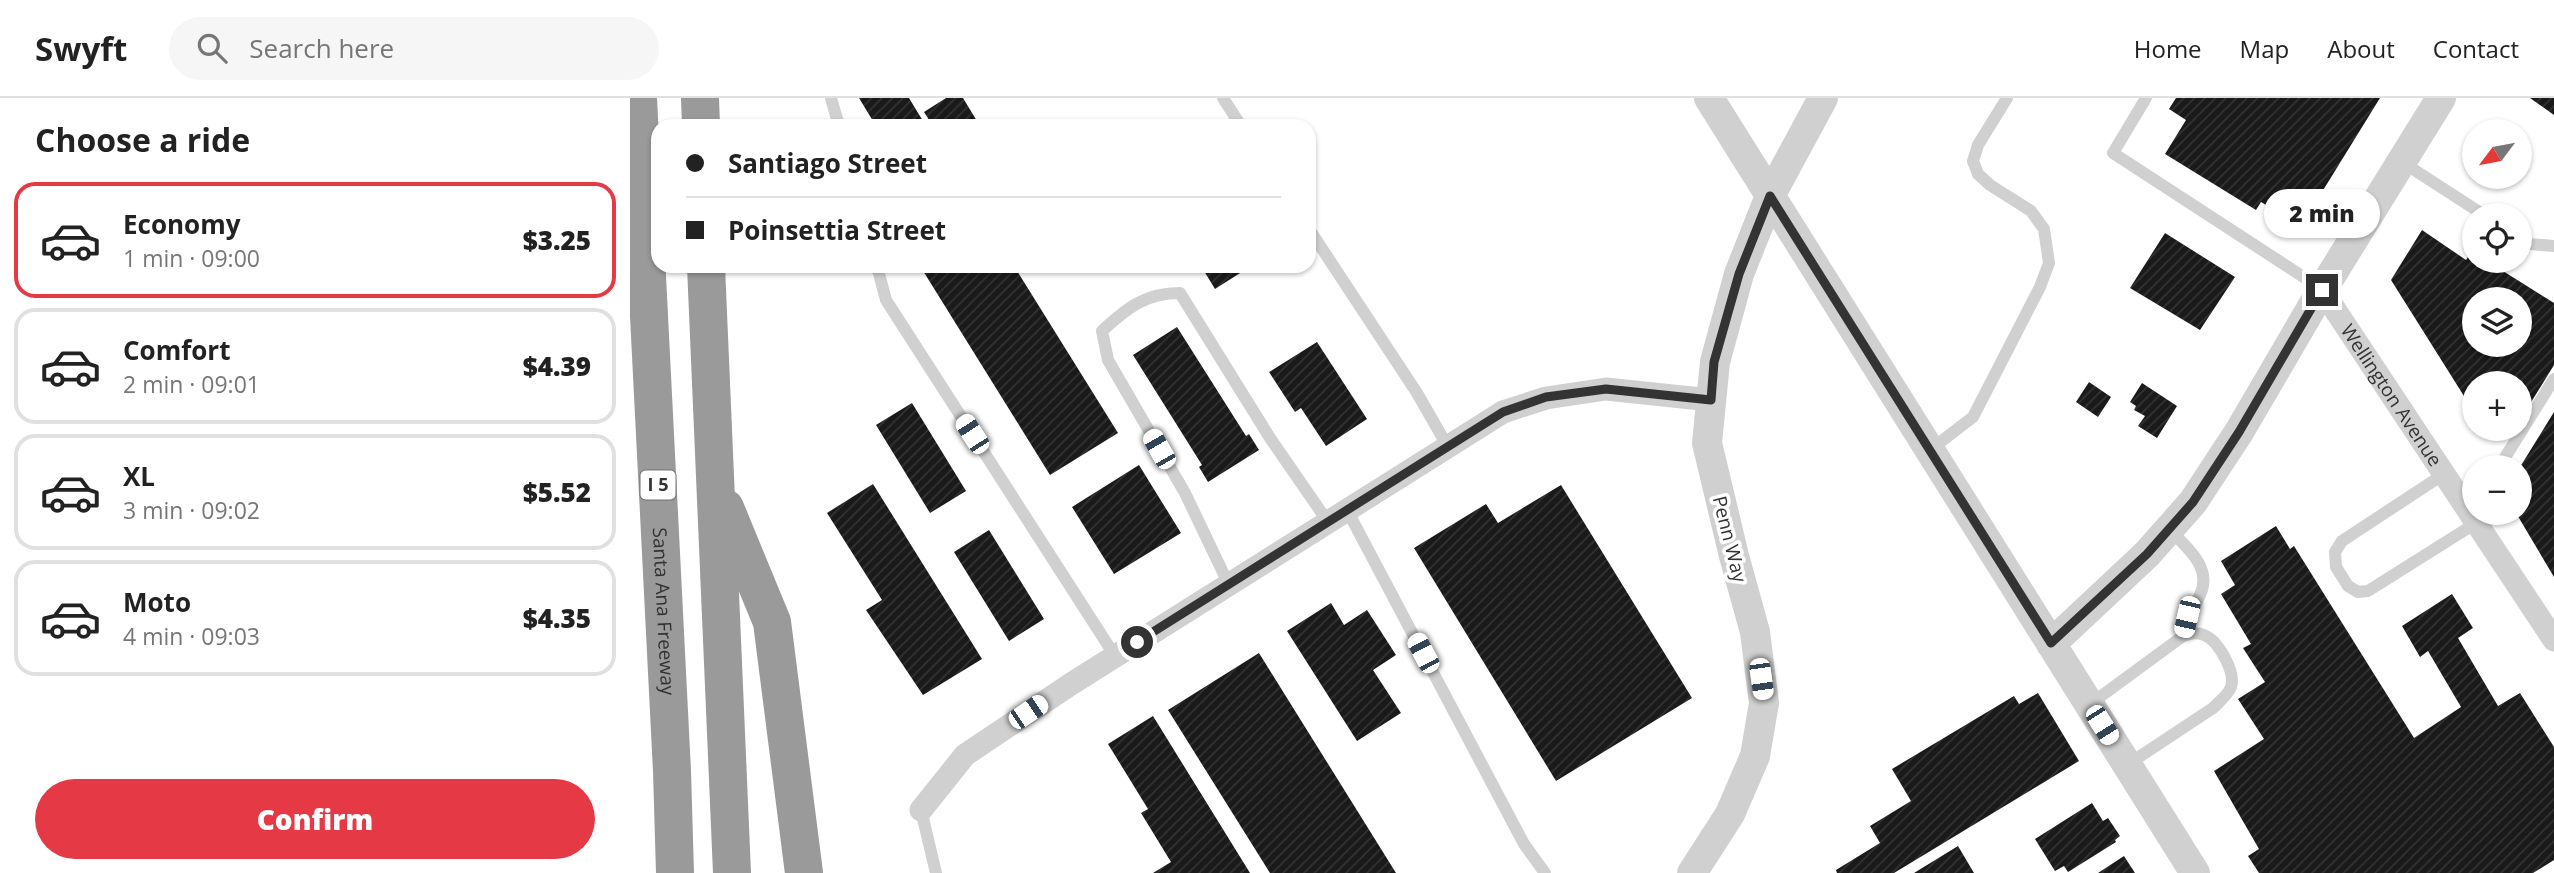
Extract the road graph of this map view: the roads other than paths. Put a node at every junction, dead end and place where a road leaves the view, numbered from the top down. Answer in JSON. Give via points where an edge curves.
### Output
{"nodes":[{"id":1,"x":638,"y":98,"type":"edge"},
{"id":2,"x":700,"y":98,"type":"edge"},
{"id":3,"x":831,"y":98,"type":"edge"},
{"id":4,"x":1223,"y":98,"type":"edge"},
{"id":5,"x":1709,"y":98,"type":"edge"},
{"id":6,"x":1824,"y":98,"type":"edge"},
{"id":7,"x":2007,"y":98,"type":"edge"},
{"id":8,"x":2147,"y":98,"type":"edge"},
{"id":9,"x":2441,"y":98,"type":"edge"},
{"id":10,"x":701,"y":119,"type":"edge"},
{"id":11,"x":837,"y":119,"type":"edge"},
{"id":12,"x":1236,"y":119,"type":"edge"},
{"id":13,"x":2401,"y":162,"type":"junction"},
{"id":14,"x":1770,"y":196,"type":"junction"},
{"id":15,"x":2465,"y":203,"type":"edge"},
{"id":16,"x":1316,"y":240,"type":"edge"},
{"id":17,"x":2532,"y":244,"type":"edge"},
{"id":18,"x":2554,"y":246,"type":"edge"},
{"id":19,"x":706,"y":273,"type":"edge"},
{"id":20,"x":879,"y":273,"type":"edge"},
{"id":21,"x":2322,"y":290,"type":"junction"},
{"id":22,"x":2554,"y":379,"type":"edge"},
{"id":23,"x":1711,"y":400,"type":"junction"},
{"id":24,"x":1448,"y":447,"type":"junction"},
{"id":25,"x":1930,"y":450,"type":"junction"},
{"id":26,"x":2506,"y":455,"type":"edge"},
{"id":27,"x":2444,"y":474,"type":"junction"},
{"id":28,"x":714,"y":482,"type":"junction"},
{"id":29,"x":2462,"y":498,"type":"edge"},
{"id":30,"x":1338,"y":516,"type":"junction"},
{"id":31,"x":2462,"y":523,"type":"edge"},
{"id":32,"x":2481,"y":525,"type":"edge"},
{"id":33,"x":2169,"y":529,"type":"junction"},
{"id":34,"x":1229,"y":585,"type":"junction"},
{"id":35,"x":2183,"y":636,"type":"junction"},
{"id":36,"x":2554,"y":640,"type":"edge"},
{"id":37,"x":2051,"y":643,"type":"junction"},
{"id":38,"x":1115,"y":656,"type":"junction"},
{"id":39,"x":2089,"y":705,"type":"junction"},
{"id":40,"x":2127,"y":765,"type":"junction"},
{"id":41,"x":921,"y":810,"type":"joint"},
{"id":42,"x":675,"y":873,"type":"edge"},
{"id":43,"x":732,"y":873,"type":"edge"},
{"id":44,"x":804,"y":873,"type":"edge"},
{"id":45,"x":936,"y":873,"type":"edge"},
{"id":46,"x":1545,"y":873,"type":"edge"},
{"id":47,"x":1692,"y":873,"type":"edge"},
{"id":48,"x":2195,"y":873,"type":"edge"}],
"edges":[{"from":1,"to":42,"type":"highway","name":"Santa Ana Freeway","number":"I 5"},
{"from":2,"to":10,"type":"highway"},
{"from":3,"to":11,"type":"lane"},
{"from":4,"to":12,"type":"lane"},
{"from":5,"to":14,"type":"street"},
{"from":6,"to":14,"type":"street","name":"Penn Way"},
{"from":7,"to":25,"type":"lane","via":[[1973,161],[1990,186],[2031,211],[2044,229],[2049,263],[1973,417]]},
{"from":8,"to":21,"type":"lane","via":[[2113,153]]},
{"from":9,"to":13,"type":"street"},
{"from":13,"to":15,"type":"lane"},
{"from":13,"to":21,"type":"street"},
{"from":14,"to":23,"type":"street","name":"Penn Way","via":[[1739,274],[1714,362]]},
{"from":14,"to":25,"type":"street"},
{"from":16,"to":24,"type":"lane"},
{"from":17,"to":18,"type":"lane"},
{"from":19,"to":28,"type":"highway"},
{"from":20,"to":38,"type":"lane","via":[[886,300]]},
{"from":21,"to":27,"type":"street","name":"Wellington Avenue"},
{"from":21,"to":33,"type":"street","via":[[2239,432],[2193,502]]},
{"from":22,"to":26,"type":"lane"},
{"from":23,"to":24,"type":"street","via":[[1606,389],[1546,397],[1503,412]]},
{"from":23,"to":47,"type":"street","name":"Penn Way","via":[[1707,443],[1755,632],[1764,703],[1755,755],[1730,814]]},
{"from":24,"to":30,"type":"street"},
{"from":25,"to":37,"type":"street"},
{"from":27,"to":29,"type":"street","name":"Wellington Avenue"},
{"from":27,"to":31,"type":"lane","via":[[2342,541],[2335,552],[2336,567],[2348,586],[2368,591]]},
{"from":28,"to":43,"type":"highway"},
{"from":28,"to":44,"type":"highway","via":[[772,622]]},
{"from":30,"to":34,"type":"street"},
{"from":30,"to":34,"type":"lane","via":[[1270,438],[1180,293],[1161,293],[1127,308],[1102,331],[1108,360],[1185,493]]},
{"from":30,"to":46,"type":"lane","via":[[1524,844]]},
{"from":32,"to":36,"type":"street","name":"Wellington Avenue"},
{"from":33,"to":35,"type":"lane","via":[[2193,554],[2204,576]]},
{"from":33,"to":37,"type":"street"},
{"from":34,"to":38,"type":"street"},
{"from":35,"to":39,"type":"lane"},
{"from":35,"to":40,"type":"lane","via":[[2194,632],[2214,642],[2231,673],[2232,686],[2213,708]]},
{"from":37,"to":39,"type":"street"},
{"from":38,"to":41,"type":"street","via":[[965,755]]},
{"from":39,"to":40,"type":"street"},
{"from":40,"to":48,"type":"street"},
{"from":41,"to":45,"type":"lane"}]}
